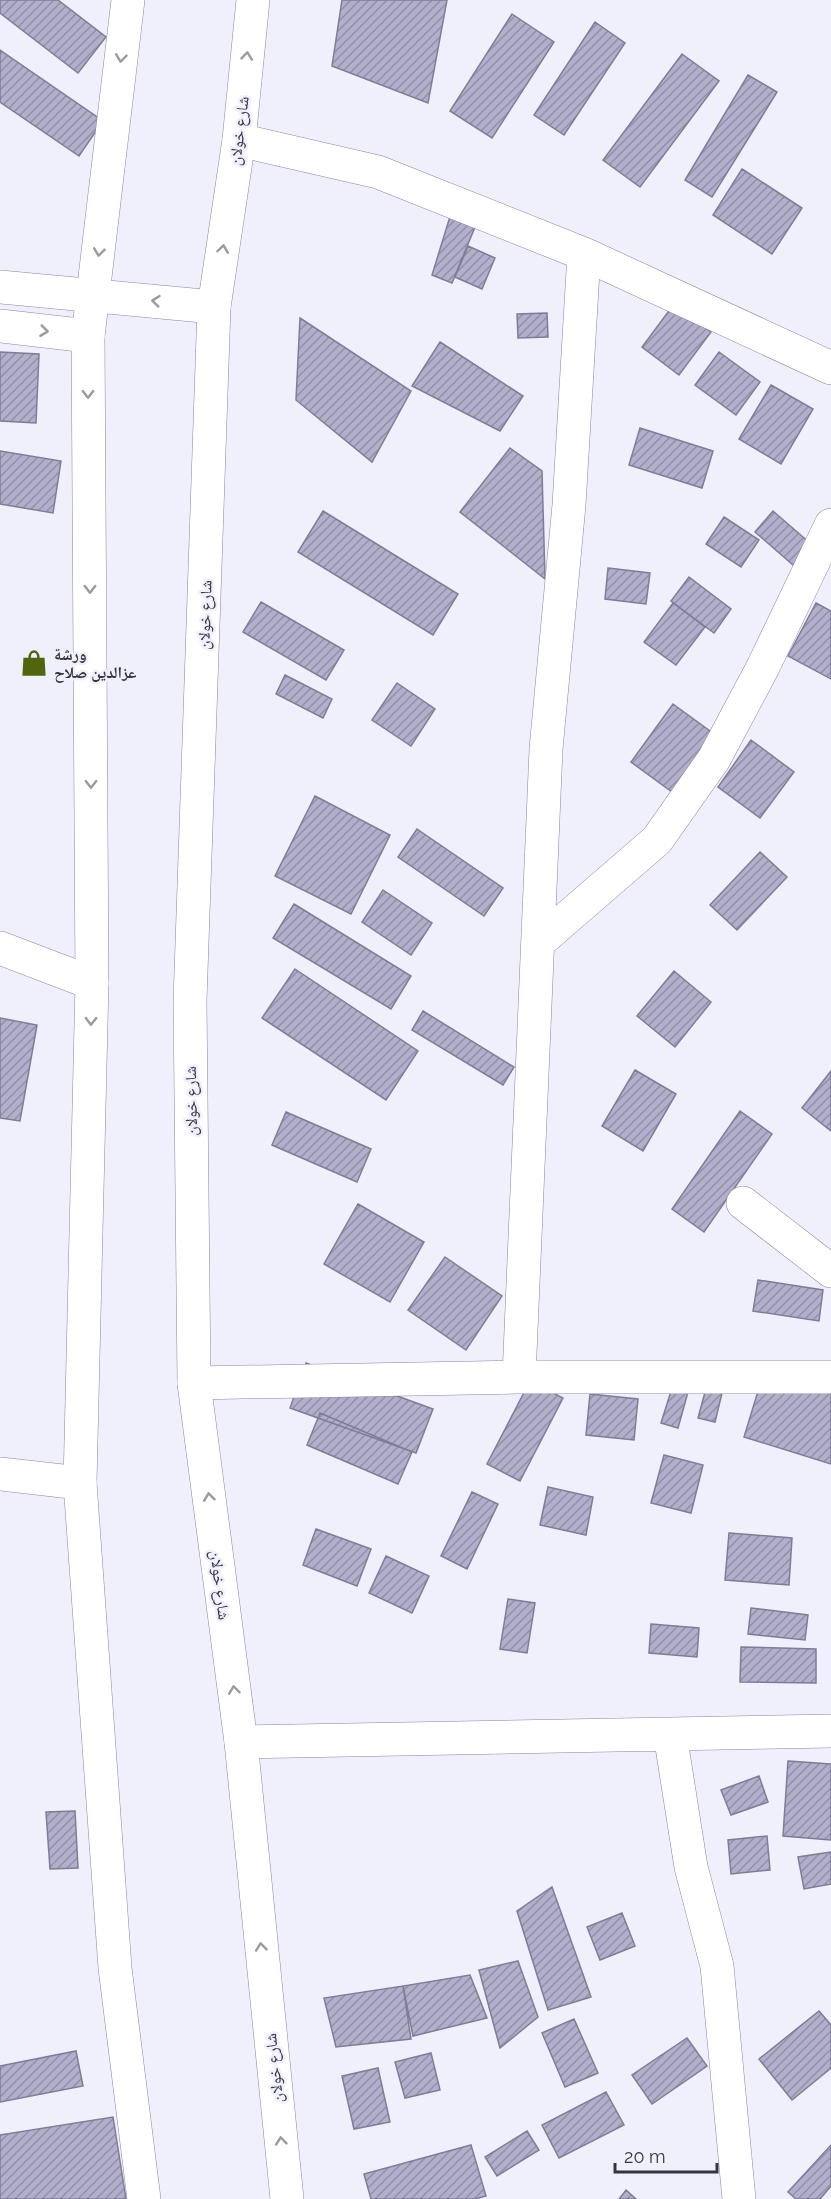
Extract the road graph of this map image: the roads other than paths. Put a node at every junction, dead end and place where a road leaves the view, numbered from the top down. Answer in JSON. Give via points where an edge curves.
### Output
{"nodes":[{"id":1,"x":128,"y":0,"type":"edge"},
{"id":2,"x":253,"y":0,"type":"edge"},
{"id":3,"x":239,"y":140,"type":"junction"},
{"id":4,"x":584,"y":254,"type":"junction"},
{"id":5,"x":0,"y":287,"type":"edge"},
{"id":6,"x":94,"y":295,"type":"junction"},
{"id":7,"x":214,"y":307,"type":"junction"},
{"id":8,"x":0,"y":326,"type":"edge"},
{"id":9,"x":88,"y":336,"type":"junction"},
{"id":10,"x":831,"y":368,"type":"edge"},
{"id":11,"x":831,"y":525,"type":"edge"},
{"id":12,"x":538,"y":943,"type":"junction"},
{"id":13,"x":0,"y":948,"type":"edge"},
{"id":14,"x":92,"y":983,"type":"junction"},
{"id":15,"x":743,"y":1203,"type":"dead end"},
{"id":16,"x":831,"y":1271,"type":"edge"},
{"id":17,"x":519,"y":1377,"type":"junction"},
{"id":18,"x":831,"y":1377,"type":"edge"},
{"id":19,"x":194,"y":1383,"type":"junction"},
{"id":20,"x":0,"y":1474,"type":"edge"},
{"id":21,"x":80,"y":1483,"type":"junction"},
{"id":22,"x":831,"y":1731,"type":"edge"},
{"id":23,"x":670,"y":1734,"type":"junction"},
{"id":24,"x":241,"y":1742,"type":"junction"},
{"id":25,"x":144,"y":2199,"type":"edge"},
{"id":26,"x":287,"y":2199,"type":"edge"},
{"id":27,"x":739,"y":2199,"type":"edge"}],
"edges":[{"from":1,"to":6,"type":"street","one_way":true},
{"from":3,"to":2,"type":"street","name":"شارع خولان","one_way":true},
{"from":3,"to":4,"type":"street","via":[[378,172]]},
{"from":7,"to":3,"type":"street","name":"شارع خولان","one_way":true},
{"from":4,"to":10,"type":"street"},
{"from":4,"to":12,"type":"street","via":[[569,505],[546,749]]},
{"from":5,"to":6,"type":"street"},
{"from":7,"to":6,"type":"street","one_way":true},
{"from":6,"to":9,"type":"street"},
{"from":7,"to":19,"type":"street","name":"شارع خولان","via":[[190,1001]]},
{"from":8,"to":9,"type":"street","one_way":true},
{"from":9,"to":14,"type":"street","one_way":true},
{"from":11,"to":12,"type":"street","via":[[714,759],[657,840]]},
{"from":12,"to":17,"type":"street"},
{"from":13,"to":14,"type":"street"},
{"from":14,"to":21,"type":"street","one_way":true},
{"from":15,"to":16,"type":"street"},
{"from":17,"to":18,"type":"street"},
{"from":17,"to":19,"type":"street"},
{"from":24,"to":19,"type":"street","name":"شارع خولان","one_way":true},
{"from":20,"to":21,"type":"street"},
{"from":21,"to":25,"type":"street","via":[[115,1968]]},
{"from":22,"to":23,"type":"street"},
{"from":23,"to":24,"type":"street"},
{"from":23,"to":27,"type":"street","via":[[691,1868],[717,1966]]},
{"from":26,"to":24,"type":"street","name":"شارع خولان","one_way":true}]}
